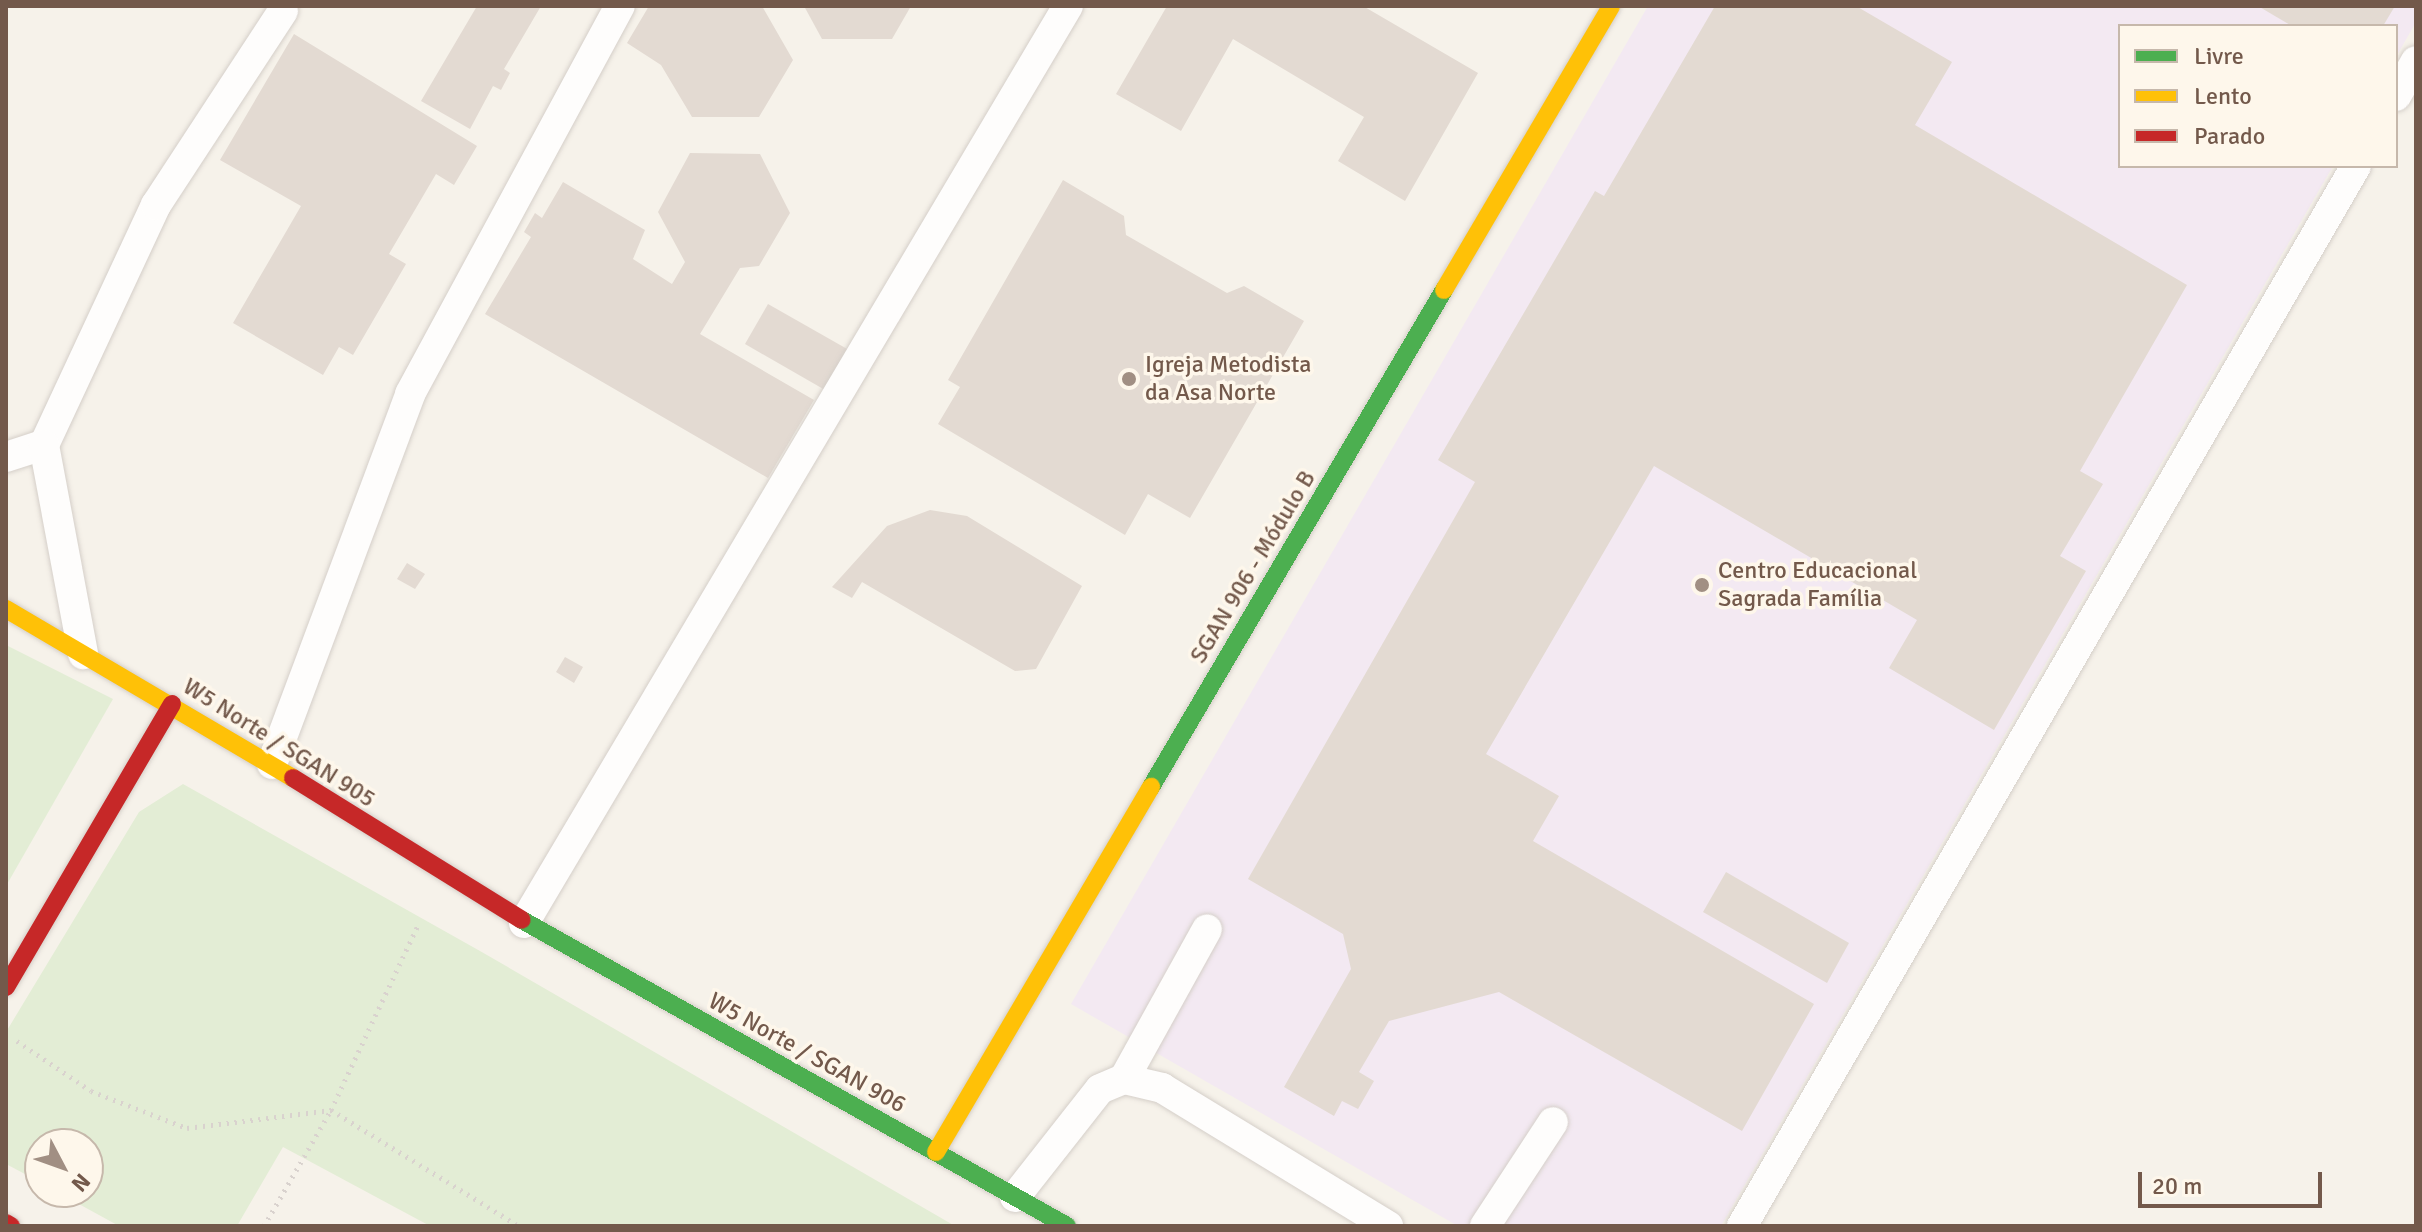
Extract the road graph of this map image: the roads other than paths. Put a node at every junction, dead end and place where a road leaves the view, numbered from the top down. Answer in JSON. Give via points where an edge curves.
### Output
{"nodes":[{"id":1,"x":620,"y":6,"type":"edge"},
{"id":2,"x":1068,"y":6,"type":"edge"},
{"id":3,"x":1611,"y":6,"type":"edge"},
{"id":4,"x":283,"y":11,"type":"dead end"},
{"id":5,"x":2416,"y":61,"type":"edge"},
{"id":6,"x":2398,"y":92,"type":"edge"},
{"id":7,"x":2355,"y":168,"type":"edge"},
{"id":8,"x":44,"y":445,"type":"junction"},
{"id":9,"x":6,"y":457,"type":"edge"},
{"id":10,"x":6,"y":609,"type":"edge"},
{"id":11,"x":83,"y":654,"type":"junction"},
{"id":12,"x":172,"y":704,"type":"junction"},
{"id":13,"x":272,"y":764,"type":"junction"},
{"id":14,"x":524,"y":923,"type":"junction"},
{"id":15,"x":1207,"y":929,"type":"dead end"},
{"id":16,"x":6,"y":987,"type":"edge"},
{"id":17,"x":1124,"y":1079,"type":"junction"},
{"id":18,"x":1553,"y":1122,"type":"dead end"},
{"id":19,"x":936,"y":1152,"type":"junction"},
{"id":20,"x":1015,"y":1197,"type":"junction"},
{"id":21,"x":1067,"y":1226,"type":"edge"},
{"id":22,"x":1388,"y":1226,"type":"edge"},
{"id":23,"x":1485,"y":1226,"type":"edge"},
{"id":24,"x":1742,"y":1226,"type":"edge"}],
"edges":[{"from":1,"to":13,"type":"lane","via":[[410,394]]},
{"from":2,"to":14,"type":"lane"},
{"from":3,"to":19,"type":"main road","name":"SGAN 906 - Módulo B"},
{"from":4,"to":8,"type":"lane","via":[[156,205]]},
{"from":5,"to":6,"type":"lane"},
{"from":7,"to":24,"type":"lane"},
{"from":8,"to":9,"type":"lane"},
{"from":8,"to":11,"type":"lane"},
{"from":10,"to":11,"type":"main road","name":"W5 Norte / SGAN 905"},
{"from":11,"to":12,"type":"main road","name":"W5 Norte / SGAN 905"},
{"from":12,"to":13,"type":"main road","name":"W5 Norte / SGAN 905"},
{"from":12,"to":16,"type":"main road"},
{"from":13,"to":14,"type":"main road","name":"W5 Norte / SGAN 905"},
{"from":14,"to":19,"type":"main road","name":"W5 Norte / SGAN 906"},
{"from":15,"to":17,"type":"lane"},
{"from":17,"to":20,"type":"lane","via":[[1100,1089]]},
{"from":17,"to":22,"type":"lane","via":[[1162,1088]]},
{"from":18,"to":23,"type":"lane"},
{"from":19,"to":20,"type":"main road","name":"W5 Norte / SGAN 906"},
{"from":20,"to":21,"type":"main road","name":"W5 Norte / SGAN 906"}]}
